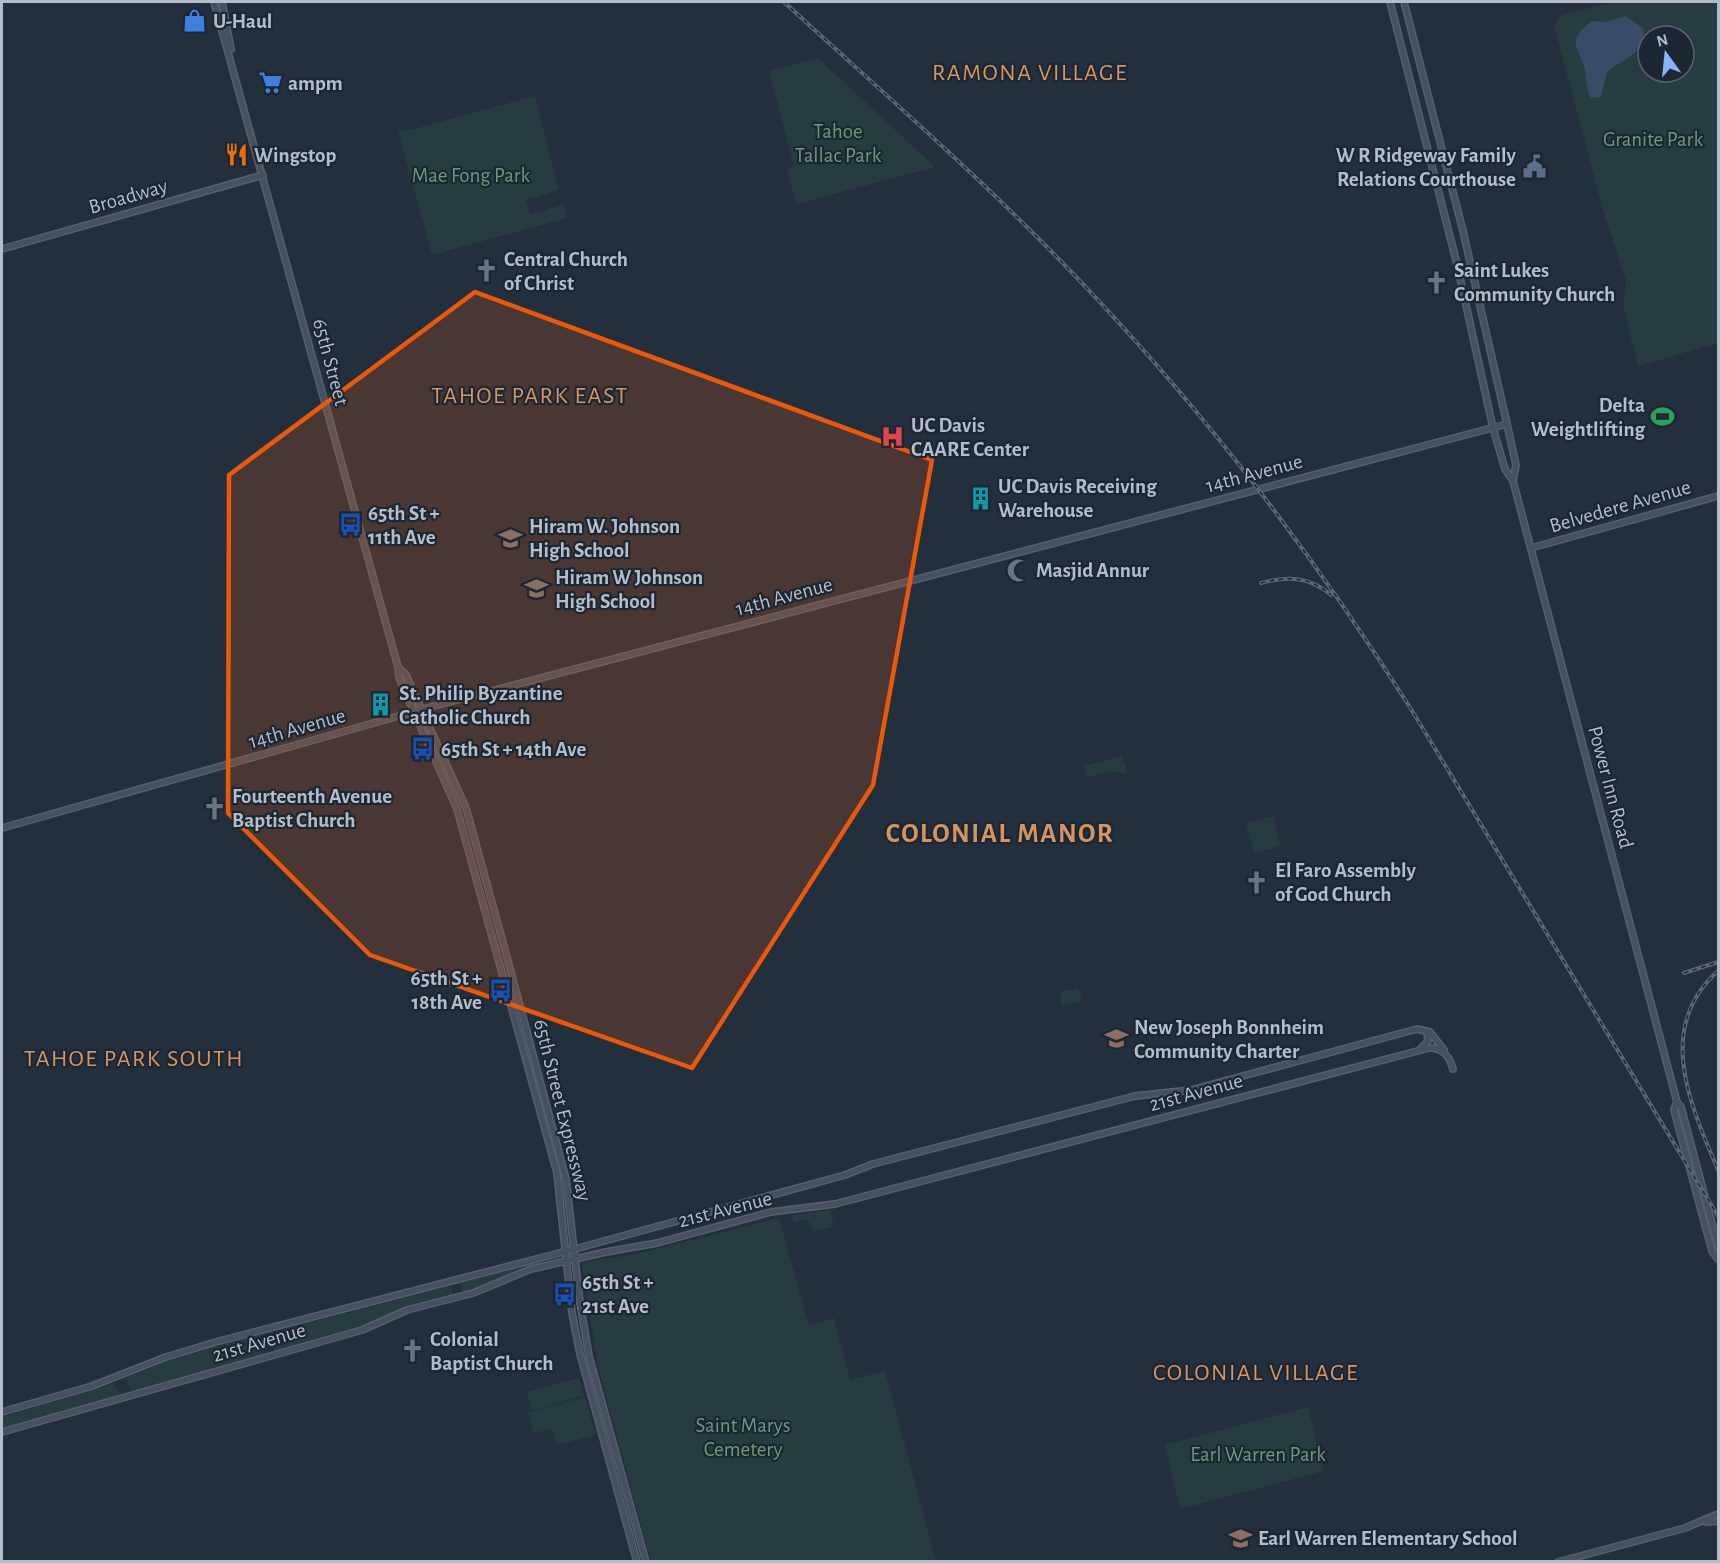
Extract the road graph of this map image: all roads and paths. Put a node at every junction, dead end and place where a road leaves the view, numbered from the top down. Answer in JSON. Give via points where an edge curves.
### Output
{"nodes":[{"id":1,"x":214,"y":2,"type":"edge"},
{"id":2,"x":222,"y":2,"type":"edge"},
{"id":3,"x":1390,"y":2,"type":"edge"},
{"id":4,"x":1404,"y":2,"type":"edge"},
{"id":5,"x":233,"y":66,"type":"junction"},
{"id":6,"x":263,"y":175,"type":"junction"},
{"id":7,"x":2,"y":249,"type":"edge"},
{"id":8,"x":1508,"y":424,"type":"junction"},
{"id":9,"x":1493,"y":428,"type":"junction"},
{"id":10,"x":1513,"y":481,"type":"junction"},
{"id":11,"x":1719,"y":496,"type":"edge"},
{"id":12,"x":1530,"y":548,"type":"junction"},
{"id":13,"x":398,"y":667,"type":"junction"},
{"id":14,"x":422,"y":710,"type":"junction"},
{"id":15,"x":414,"y":712,"type":"junction"},
{"id":16,"x":2,"y":828,"type":"edge"},
{"id":17,"x":1426,"y":1030,"type":"junction"},
{"id":18,"x":1417,"y":1051,"type":"junction"},
{"id":19,"x":1449,"y":1057,"type":"junction"},
{"id":20,"x":1453,"y":1069,"type":"dead end"},
{"id":21,"x":1677,"y":1102,"type":"junction"},
{"id":22,"x":1719,"y":1246,"type":"edge"},
{"id":23,"x":575,"y":1249,"type":"junction"},
{"id":24,"x":566,"y":1251,"type":"junction"},
{"id":25,"x":576,"y":1259,"type":"junction"},
{"id":26,"x":1719,"y":1259,"type":"edge"},
{"id":27,"x":567,"y":1262,"type":"junction"},
{"id":28,"x":2,"y":1412,"type":"edge"},
{"id":29,"x":2,"y":1432,"type":"edge"},
{"id":30,"x":1719,"y":1514,"type":"edge"},
{"id":31,"x":1719,"y":1521,"type":"edge"},
{"id":32,"x":1704,"y":1522,"type":"junction"},
{"id":33,"x":637,"y":1562,"type":"edge"},
{"id":34,"x":646,"y":1562,"type":"edge"},
{"id":35,"x":1558,"y":1562,"type":"edge"}],
"edges":[{"from":1,"to":5,"type":"main road","name":"65th Street"},
{"from":2,"to":5,"type":"main road","name":"65th Street"},
{"from":3,"to":9,"type":"main road","name":"Power Inn Road","via":[[1448,226]]},
{"from":4,"to":8,"type":"main road","name":"Power Inn Road"},
{"from":5,"to":6,"type":"main road","name":"65th Street"},
{"from":6,"to":7,"type":"main road","name":"Broadway"},
{"from":6,"to":13,"type":"main road","name":"65th Street"},
{"from":8,"to":9,"type":"main road","name":"14th Avenue"},
{"from":8,"to":10,"type":"main road","name":"Power Inn Road","via":[[1516,465]]},
{"from":9,"to":10,"type":"main road","name":"Power Inn Road","via":[[1505,469]]},
{"from":9,"to":14,"type":"main road","name":"14th Avenue"},
{"from":10,"to":12,"type":"main road","name":"Power Inn Road"},
{"from":11,"to":12,"type":"main road","name":"Belvedere Avenue"},
{"from":12,"to":21,"type":"main road","name":"Power Inn Road"},
{"from":13,"to":14,"type":"main road","name":"65th Street","via":[[406,675]]},
{"from":13,"to":15,"type":"main road","name":"65th Street"},
{"from":14,"to":15,"type":"main road","name":"14th Avenue"},
{"from":14,"to":23,"type":"main road","name":"65th Street Expressway","via":[[466,808],[566,1179]]},
{"from":15,"to":16,"type":"main road","name":"14th Avenue"},
{"from":15,"to":24,"type":"main road","name":"65th Street Expressway","via":[[457,809],[557,1173]]},
{"from":17,"to":18,"type":"main road","via":[[1428,1041]]},
{"from":17,"to":19,"type":"main road"},
{"from":17,"to":23,"type":"main road","name":"21st Avenue","via":[[1411,1030],[1191,1090],[1135,1096],[884,1161]]},
{"from":18,"to":19,"type":"main road","name":"21st Avenue","via":[[1434,1047]]},
{"from":18,"to":25,"type":"main road","name":"21st Avenue","via":[[835,1204],[771,1212],[647,1246]]},
{"from":19,"to":20,"type":"main road"},
{"from":21,"to":22,"type":"main road","name":"Power Inn Road"},
{"from":21,"to":26,"type":"main road","name":"Power Inn Road","via":[[1674,1110],[1712,1251]]},
{"from":23,"to":24,"type":"main road","name":"21st Avenue"},
{"from":23,"to":25,"type":"main road","name":"65th Street Expressway"},
{"from":24,"to":27,"type":"main road","name":"65th Street Expressway"},
{"from":24,"to":28,"type":"main road","name":"21st Avenue","via":[[216,1342],[92,1386]]},
{"from":25,"to":27,"type":"main road","name":"21st Avenue"},
{"from":25,"to":34,"type":"main road","name":"65th Street Expressway","via":[[589,1356]]},
{"from":27,"to":29,"type":"main road","name":"21st Avenue","via":[[531,1269],[473,1293],[407,1310],[353,1333]]},
{"from":27,"to":33,"type":"main road","name":"65th Street Expressway","via":[[580,1354]]},
{"from":30,"to":32,"type":"main road"},
{"from":31,"to":32,"type":"main road"},
{"from":32,"to":35,"type":"main road"}]}
